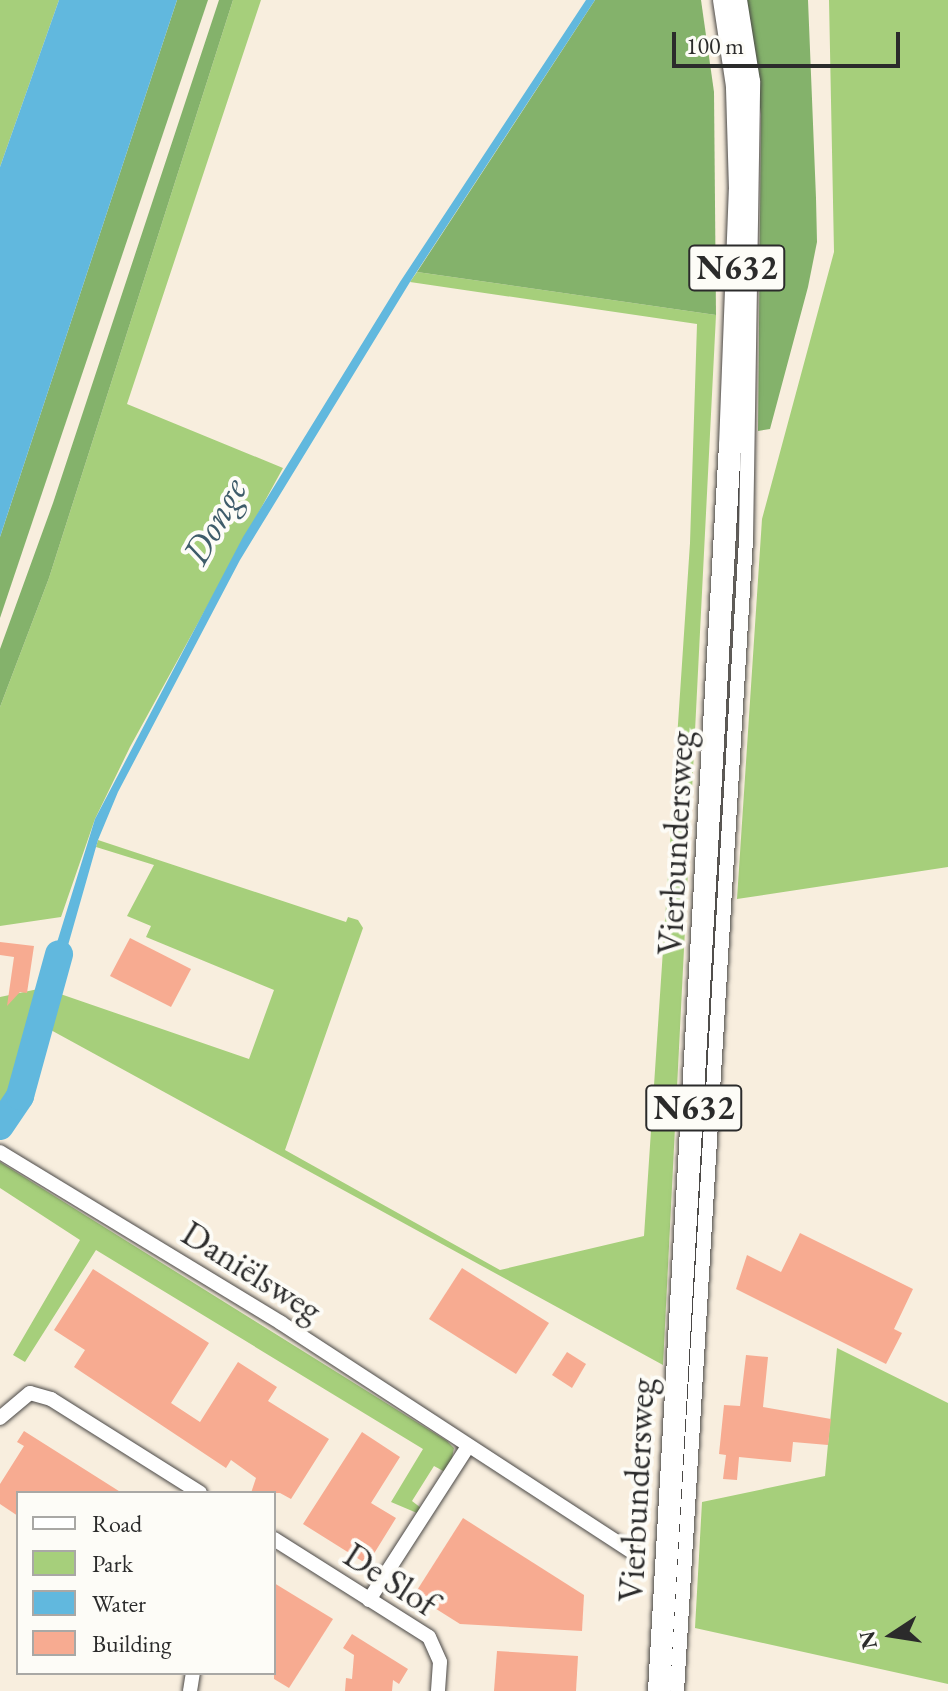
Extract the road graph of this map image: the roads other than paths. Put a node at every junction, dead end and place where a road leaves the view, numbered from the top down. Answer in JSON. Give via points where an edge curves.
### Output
{"nodes":[{"id":1,"x":724,"y":0,"type":"edge"},
{"id":2,"x":740,"y":0,"type":"edge"},
{"id":3,"x":739,"y":447,"type":"junction"},
{"id":4,"x":0,"y":1152,"type":"edge"},
{"id":5,"x":0,"y":1418,"type":"edge"},
{"id":6,"x":467,"y":1448,"type":"junction"},
{"id":7,"x":197,"y":1491,"type":"edge"},
{"id":8,"x":679,"y":1491,"type":"junction"},
{"id":9,"x":276,"y":1540,"type":"edge"},
{"id":10,"x":632,"y":1552,"type":"dead end"},
{"id":11,"x":369,"y":1600,"type":"junction"},
{"id":12,"x":438,"y":1691,"type":"edge"},
{"id":13,"x":659,"y":1691,"type":"edge"},
{"id":14,"x":677,"y":1691,"type":"edge"}],
"edges":[{"from":1,"to":3,"type":"main road","name":"Vierbundersweg","number":"N632","via":[[737,86]]},
{"from":2,"to":3,"type":"street","name":"Vierbundersweg","via":[[753,81]]},
{"from":3,"to":8,"type":"main road","name":"Vierbundersweg","number":"N632"},
{"from":4,"to":6,"type":"street","name":"Daniëlsweg","via":[[281,1323]]},
{"from":5,"to":7,"type":"street","via":[[30,1393],[51,1399]]},
{"from":6,"to":10,"type":"street","name":"Daniëlsweg"},
{"from":6,"to":11,"type":"street"},
{"from":8,"to":13,"type":"main road","name":"Vierbundersweg","number":"N632"},
{"from":8,"to":14,"type":"street","name":"Vierbundersweg"},
{"from":9,"to":11,"type":"street","name":"De Slof"},
{"from":11,"to":12,"type":"street","name":"De Slof","via":[[429,1637],[440,1662]]}]}
